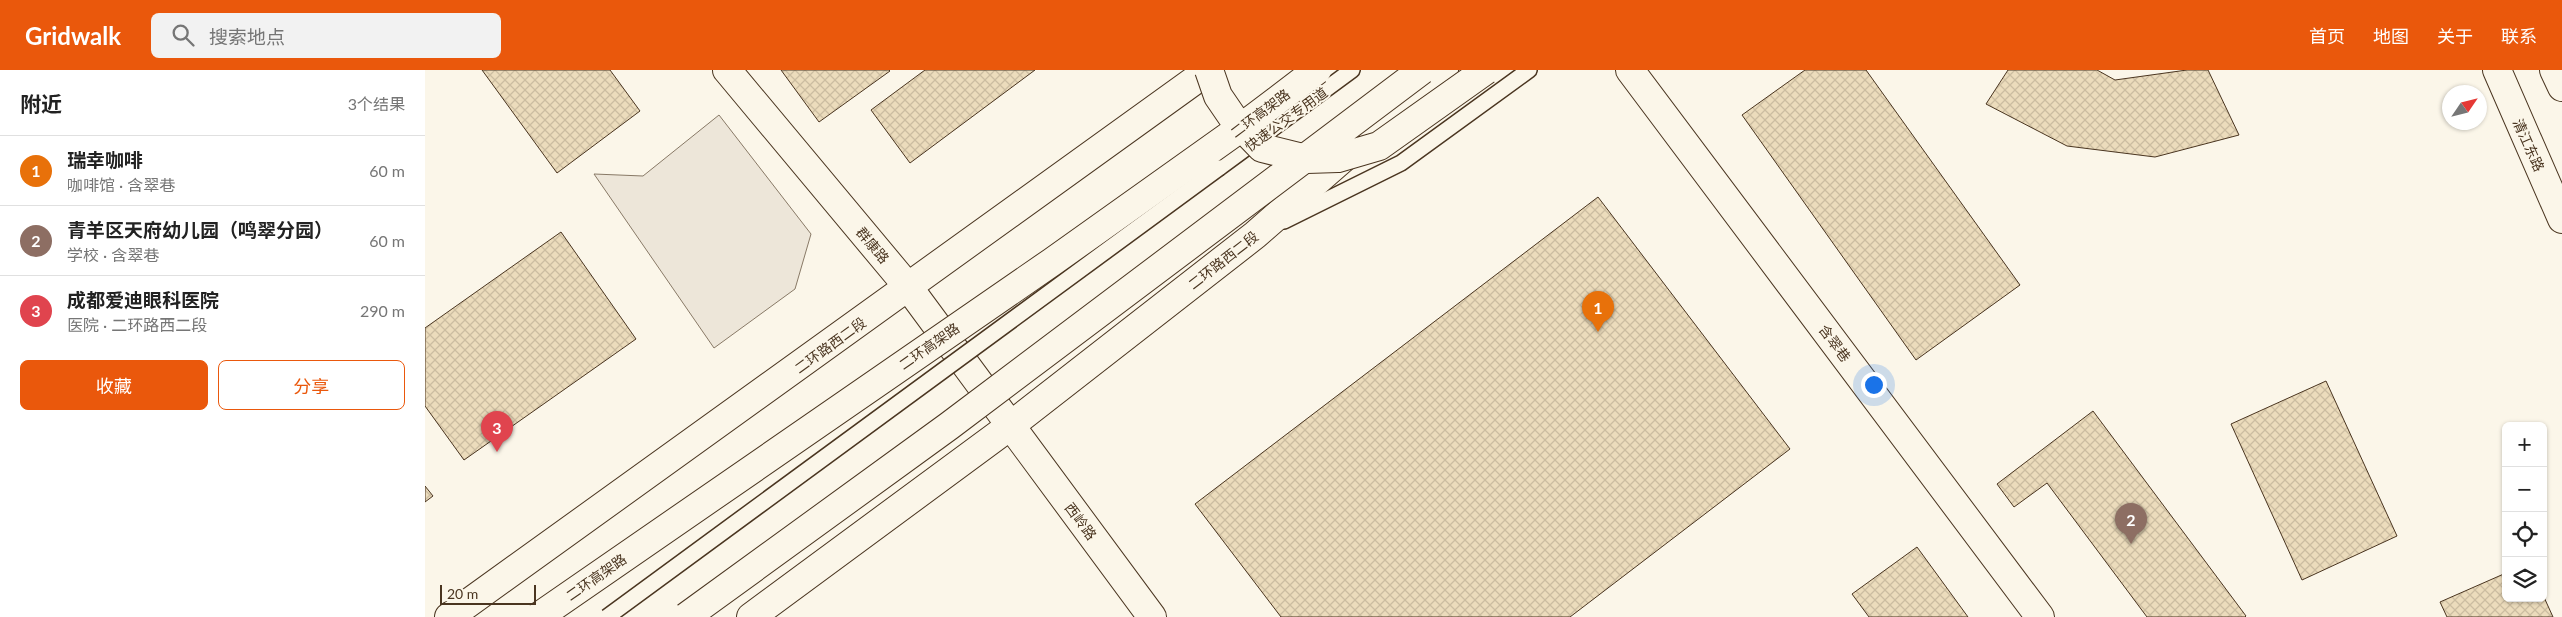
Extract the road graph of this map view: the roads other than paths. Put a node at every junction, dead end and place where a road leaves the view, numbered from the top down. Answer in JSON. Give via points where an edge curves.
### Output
{"nodes":[{"id":1,"x":727,"y":70,"type":"edge"},
{"id":2,"x":1209,"y":70,"type":"edge"},
{"id":3,"x":1317,"y":70,"type":"edge"},
{"id":4,"x":1352,"y":70,"type":"edge"},
{"id":5,"x":1422,"y":70,"type":"edge"},
{"id":6,"x":1444,"y":70,"type":"edge"},
{"id":7,"x":1486,"y":70,"type":"edge"},
{"id":8,"x":1529,"y":70,"type":"edge"},
{"id":9,"x":1630,"y":70,"type":"edge"},
{"id":10,"x":2497,"y":70,"type":"edge"},
{"id":11,"x":2554,"y":70,"type":"edge"},
{"id":12,"x":2562,"y":87,"type":"edge"},
{"id":13,"x":2562,"y":219,"type":"edge"},
{"id":14,"x":1255,"y":235,"type":"junction"},
{"id":15,"x":909,"y":288,"type":"junction"},
{"id":16,"x":1010,"y":426,"type":"junction"},
{"id":17,"x":449,"y":617,"type":"edge"},
{"id":18,"x":538,"y":617,"type":"edge"},
{"id":19,"x":607,"y":617,"type":"edge"},
{"id":20,"x":686,"y":617,"type":"edge"},
{"id":21,"x":751,"y":617,"type":"edge"},
{"id":22,"x":1152,"y":617,"type":"edge"},
{"id":23,"x":2040,"y":617,"type":"edge"}],
"edges":[{"from":1,"to":15,"type":"main road","name":"群康路"},
{"from":2,"to":7,"type":"main road","bridge":true,"via":[[1218,96],[1233,118],[1262,148],[1307,159],[1338,158],[1379,146]]},
{"from":2,"to":15,"type":"main road","name":"二环路西二段"},
{"from":3,"to":18,"type":"main road","name":"二环高架路","bridge":true,"via":[[1052,262]]},
{"from":4,"to":19,"type":"lane","name":"快速公交专用道","bridge":true},
{"from":5,"to":20,"type":"main road","bridge":true,"via":[[949,426]]},
{"from":6,"to":14,"type":"main road","name":"二环路西二段"},
{"from":8,"to":14,"type":"lane","via":[[1401,163]]},
{"from":9,"to":23,"type":"main road","name":"含翠巷"},
{"from":10,"to":13,"type":"main road","name":"清江东路"},
{"from":11,"to":12,"type":"main road"},
{"from":14,"to":16,"type":"main road","name":"二环路西二段"},
{"from":15,"to":16,"type":"main road","name":"群康路"},
{"from":15,"to":17,"type":"main road","name":"二环路西二段"},
{"from":16,"to":21,"type":"main road","name":"二环路西二段"},
{"from":16,"to":22,"type":"main road","name":"西岭路"}]}
